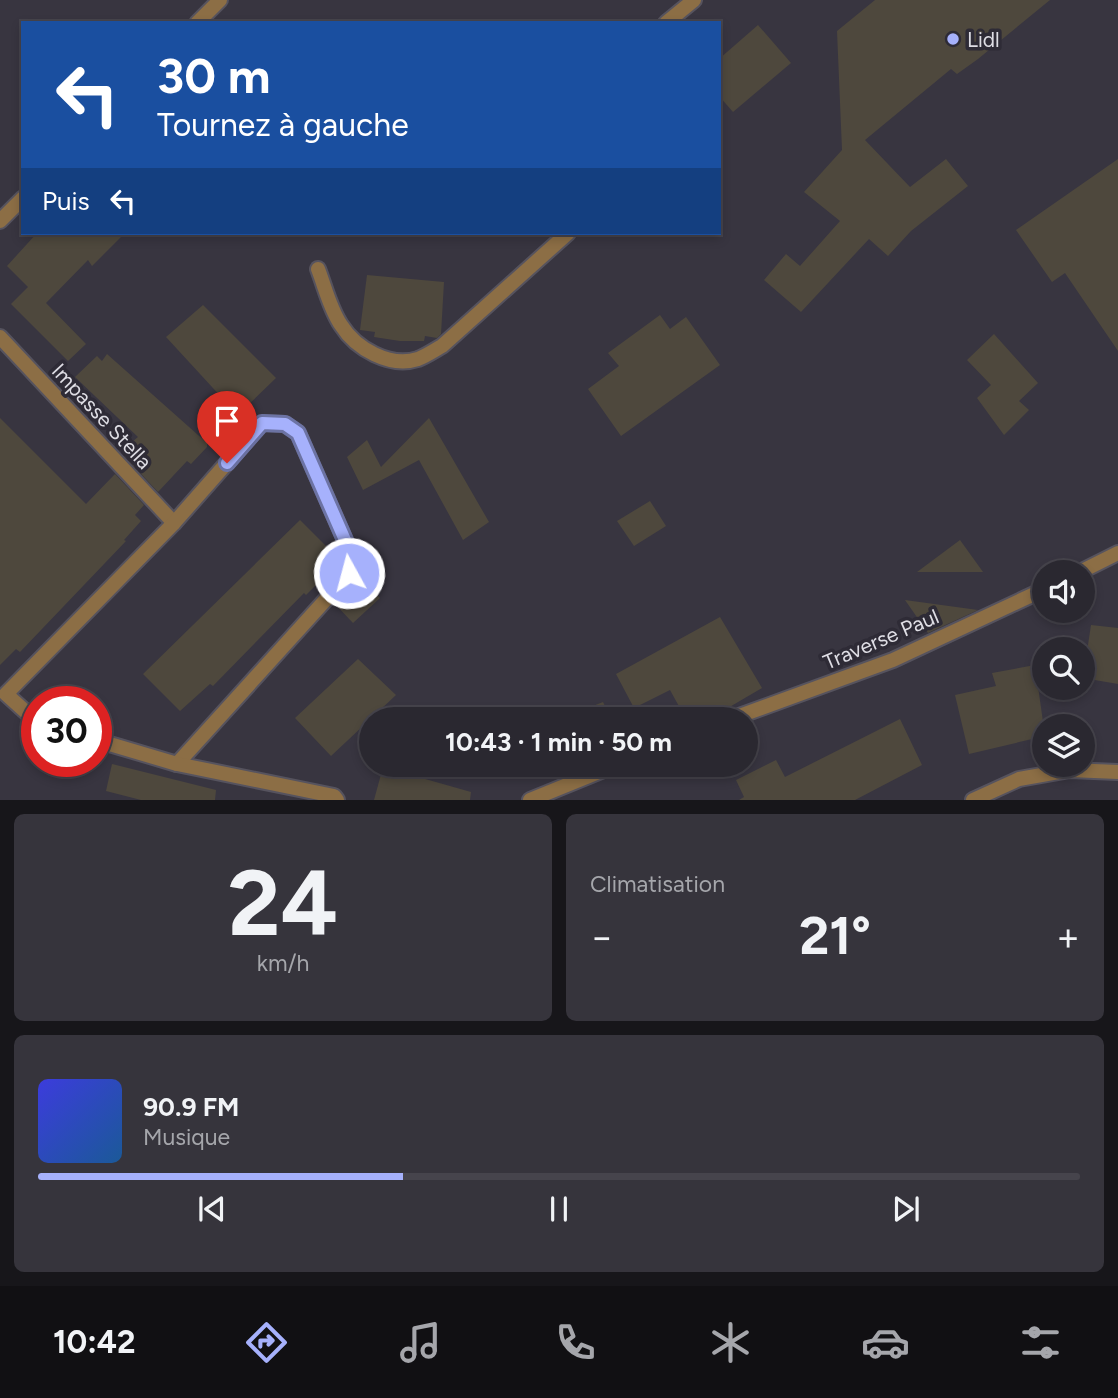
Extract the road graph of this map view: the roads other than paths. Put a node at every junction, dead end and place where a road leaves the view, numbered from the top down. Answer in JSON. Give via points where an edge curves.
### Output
{"nodes":[{"id":1,"x":220,"y":0,"type":"edge"},
{"id":2,"x":694,"y":0,"type":"edge"},
{"id":3,"x":199,"y":21,"type":"edge"},
{"id":4,"x":668,"y":21,"type":"edge"},
{"id":5,"x":21,"y":200,"type":"edge"},
{"id":6,"x":0,"y":221,"type":"edge"},
{"id":7,"x":566,"y":235,"type":"edge"},
{"id":8,"x":317,"y":269,"type":"dead end"},
{"id":9,"x":0,"y":337,"type":"edge"},
{"id":10,"x":174,"y":523,"type":"junction"},
{"id":11,"x":1118,"y":554,"type":"edge"},
{"id":12,"x":1095,"y":565,"type":"edge"},
{"id":13,"x":1032,"y":595,"type":"edge"},
{"id":14,"x":3,"y":696,"type":"edge"},
{"id":15,"x":758,"y":709,"type":"edge"},
{"id":16,"x":21,"y":710,"type":"edge"},
{"id":17,"x":112,"y":745,"type":"edge"},
{"id":18,"x":177,"y":764,"type":"junction"},
{"id":19,"x":1118,"y":772,"type":"edge"},
{"id":20,"x":587,"y":777,"type":"edge"},
{"id":21,"x":337,"y":800,"type":"edge"},
{"id":22,"x":530,"y":800,"type":"edge"},
{"id":23,"x":973,"y":800,"type":"edge"}],
"edges":[{"from":1,"to":3,"type":"street"},
{"from":2,"to":4,"type":"street"},
{"from":5,"to":6,"type":"street"},
{"from":7,"to":8,"type":"street","via":[[442,346],[418,359],[396,362],[357,342],[341,326]]},
{"from":9,"to":10,"type":"street","name":"Impasse Stella"},
{"from":10,"to":14,"type":"street"},
{"from":10,"to":18,"type":"street","via":[[262,423],[285,424],[298,433],[352,556],[349,573]]},
{"from":11,"to":12,"type":"street"},
{"from":13,"to":15,"type":"street","name":"Traverse Paul","via":[[892,660]]},
{"from":14,"to":16,"type":"street"},
{"from":17,"to":18,"type":"street"},
{"from":18,"to":21,"type":"street"},
{"from":19,"to":23,"type":"street","via":[[1070,770],[1019,779]]},
{"from":20,"to":22,"type":"street"}]}
